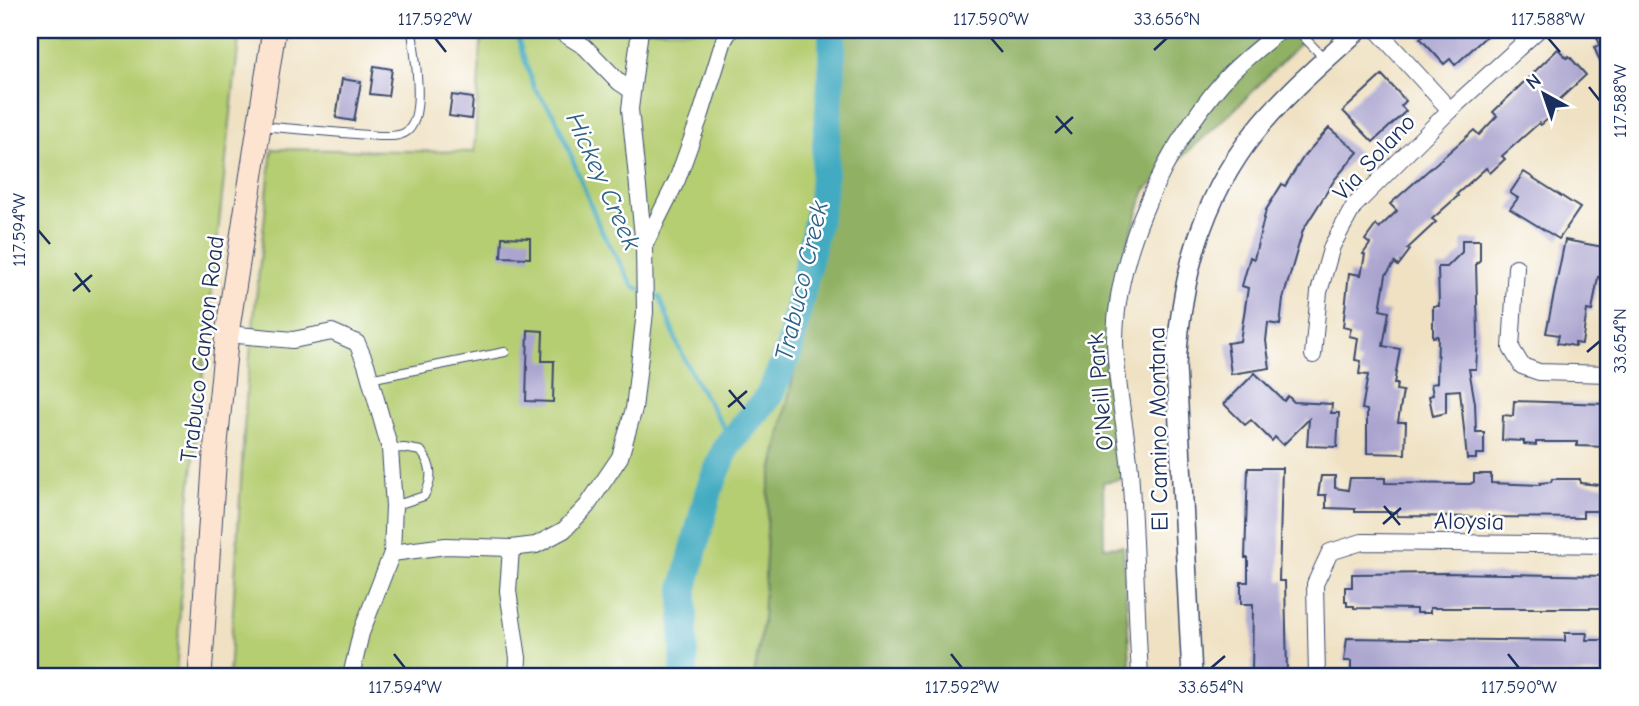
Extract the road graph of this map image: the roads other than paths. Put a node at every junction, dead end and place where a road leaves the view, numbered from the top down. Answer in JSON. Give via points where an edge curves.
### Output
{"nodes":[{"id":1,"x":274,"y":30,"type":"edge"},
{"id":2,"x":412,"y":30,"type":"edge"},
{"id":3,"x":558,"y":30,"type":"edge"},
{"id":4,"x":640,"y":30,"type":"edge"},
{"id":5,"x":730,"y":30,"type":"edge"},
{"id":6,"x":1280,"y":30,"type":"edge"},
{"id":7,"x":1297,"y":30,"type":"edge"},
{"id":8,"x":1357,"y":30,"type":"edge"},
{"id":9,"x":1377,"y":30,"type":"edge"},
{"id":10,"x":1538,"y":30,"type":"edge"},
{"id":11,"x":1325,"y":60,"type":"junction"},
{"id":12,"x":631,"y":90,"type":"junction"},
{"id":13,"x":1450,"y":110,"type":"junction"},
{"id":14,"x":257,"y":125,"type":"junction"},
{"id":15,"x":644,"y":246,"type":"junction"},
{"id":16,"x":1516,"y":267,"type":"dead end"},
{"id":17,"x":227,"y":334,"type":"junction"},
{"id":18,"x":505,"y":352,"type":"dead end"},
{"id":19,"x":1314,"y":355,"type":"dead end"},
{"id":20,"x":1609,"y":374,"type":"edge"},
{"id":21,"x":369,"y":379,"type":"junction"},
{"id":22,"x":390,"y":449,"type":"junction"},
{"id":23,"x":394,"y":506,"type":"junction"},
{"id":24,"x":1609,"y":545,"type":"edge"},
{"id":25,"x":511,"y":548,"type":"junction"},
{"id":26,"x":392,"y":553,"type":"junction"},
{"id":27,"x":200,"y":676,"type":"edge"},
{"id":28,"x":351,"y":676,"type":"edge"},
{"id":29,"x":517,"y":676,"type":"edge"},
{"id":30,"x":1140,"y":676,"type":"edge"},
{"id":31,"x":1192,"y":676,"type":"edge"},
{"id":32,"x":1317,"y":676,"type":"edge"}],
"edges":[{"from":1,"to":14,"type":"main road","name":"Trabuco Canyon Road"},
{"from":2,"to":14,"type":"lane","via":[[418,103],[414,124],[407,132],[379,136]]},
{"from":3,"to":12,"type":"street","via":[[585,47]]},
{"from":4,"to":12,"type":"street"},
{"from":5,"to":15,"type":"street","via":[[677,180]]},
{"from":6,"to":30,"type":"street","name":"O'Neill Park","via":[[1226,78],[1174,152],[1133,238],[1120,288],[1115,341],[1130,469]]},
{"from":7,"to":11,"type":"lane"},
{"from":8,"to":11,"type":"street","name":"El Camino Montana"},
{"from":9,"to":13,"type":"street"},
{"from":10,"to":13,"type":"street","name":"Via Solano"},
{"from":11,"to":31,"type":"street","name":"El Camino Montana","via":[[1248,142],[1209,209],[1188,268],[1176,366]]},
{"from":12,"to":15,"type":"street"},
{"from":13,"to":19,"type":"street","name":"Via Solano","via":[[1354,206],[1332,246],[1319,292]]},
{"from":14,"to":17,"type":"main road","name":"Trabuco Canyon Road"},
{"from":15,"to":25,"type":"street","via":[[645,304],[634,409],[620,457],[565,530],[536,545]]},
{"from":16,"to":20,"type":"street","via":[[1511,348],[1522,366],[1539,372]]},
{"from":17,"to":21,"type":"street","via":[[293,341],[332,332],[357,343]]},
{"from":17,"to":27,"type":"main road","name":"Trabuco Canyon Road"},
{"from":18,"to":21,"type":"lane"},
{"from":21,"to":22,"type":"street"},
{"from":22,"to":23,"type":"street"},
{"from":22,"to":23,"type":"lane","via":[[421,451],[430,462],[432,482],[424,496]]},
{"from":23,"to":26,"type":"street"},
{"from":24,"to":32,"type":"street","name":"Aloysia","via":[[1362,542],[1330,552],[1315,584]]},
{"from":25,"to":26,"type":"street","via":[[446,546]]},
{"from":25,"to":29,"type":"street","via":[[508,591]]},
{"from":26,"to":28,"type":"street","via":[[361,633]]}]}
